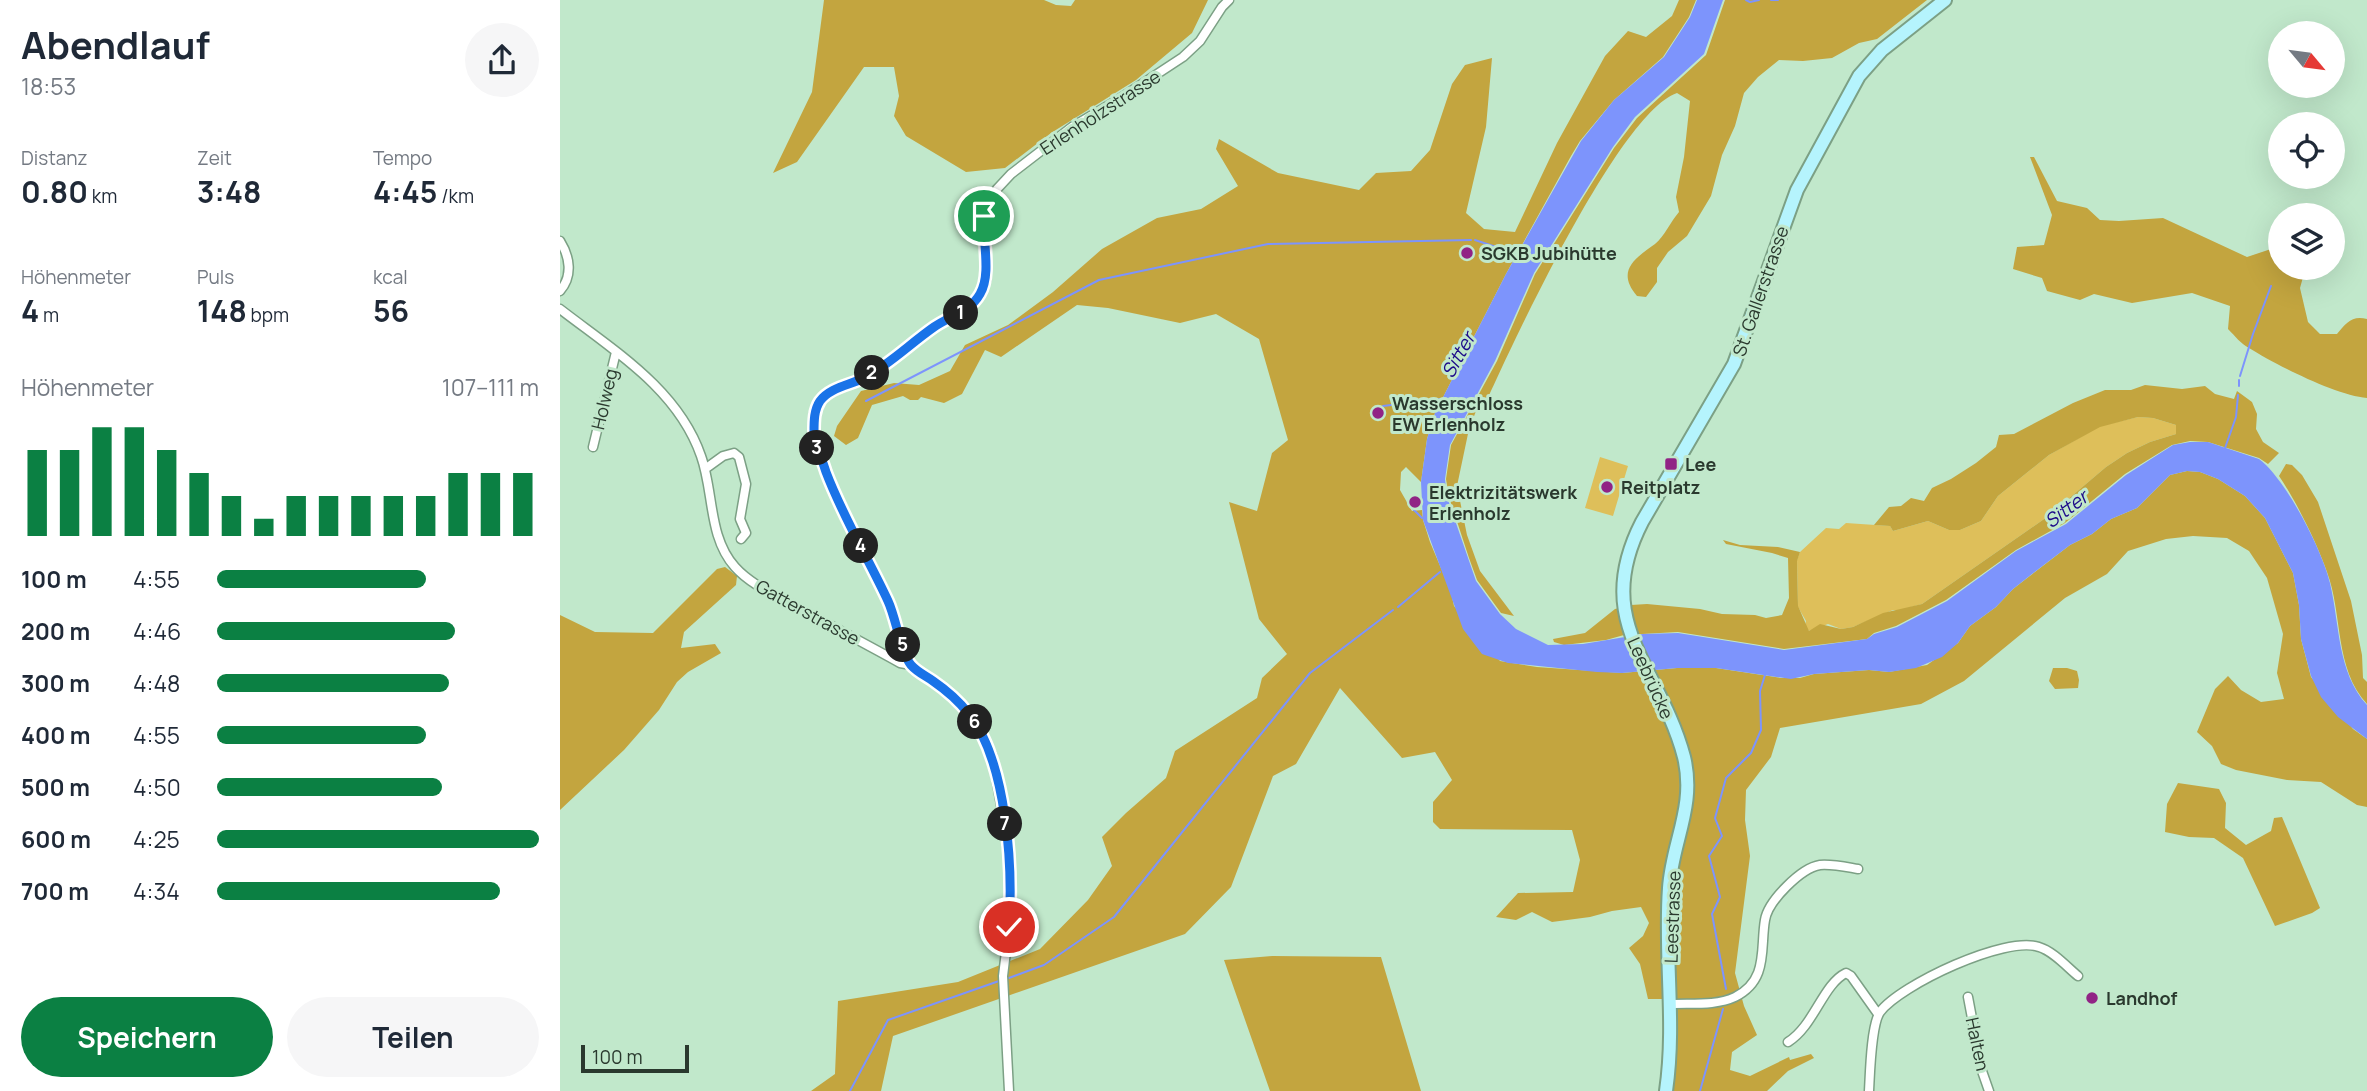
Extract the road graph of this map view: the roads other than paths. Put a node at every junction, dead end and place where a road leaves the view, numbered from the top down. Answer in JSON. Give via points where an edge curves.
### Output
{"nodes":[{"id":1,"x":1229,"y":0,"type":"edge"},
{"id":2,"x":1945,"y":0,"type":"edge"},
{"id":3,"x":560,"y":241,"type":"edge"},
{"id":4,"x":560,"y":291,"type":"edge"},
{"id":5,"x":560,"y":309,"type":"edge"},
{"id":6,"x":616,"y":352,"type":"junction"},
{"id":7,"x":593,"y":447,"type":"dead end"},
{"id":8,"x":705,"y":469,"type":"junction"},
{"id":9,"x":741,"y":539,"type":"dead end"},
{"id":10,"x":1624,"y":610,"type":"joint"},
{"id":11,"x":911,"y":665,"type":"junction"},
{"id":12,"x":1680,"y":746,"type":"joint"},
{"id":13,"x":1858,"y":869,"type":"dead end"},
{"id":14,"x":2078,"y":976,"type":"dead end"},
{"id":15,"x":1968,"y":997,"type":"dead end"},
{"id":16,"x":1671,"y":1004,"type":"junction"},
{"id":17,"x":1878,"y":1014,"type":"junction"},
{"id":18,"x":1788,"y":1042,"type":"dead end"},
{"id":19,"x":1009,"y":1091,"type":"edge"},
{"id":20,"x":1666,"y":1091,"type":"edge"},
{"id":21,"x":1869,"y":1091,"type":"edge"},
{"id":22,"x":1989,"y":1091,"type":"edge"}],
"edges":[{"from":1,"to":11,"type":"street","name":"Erlenholzstrasse","via":[[1183,57],[1072,127],[997,189],[984,216],[986,280],[972,306],[864,377],[827,394],[817,407],[816,445],[889,602]]},
{"from":2,"to":10,"type":"street","name":"St. Gallerstrasse","via":[[1865,67],[1814,157],[1790,205],[1734,364],[1631,544],[1622,576]]},
{"from":3,"to":4,"type":"street","via":[[569,270]]},
{"from":5,"to":6,"type":"street","name":"Gatterstrasse"},
{"from":6,"to":7,"type":"street","name":"Holweg"},
{"from":6,"to":8,"type":"street","name":"Gatterstrasse","via":[[672,403],[689,429]]},
{"from":8,"to":9,"type":"street","via":[[734,453],[739,457],[746,484],[740,519],[746,533]]},
{"from":8,"to":11,"type":"street","name":"Gatterstrasse","via":[[718,539],[740,572],[826,623]]},
{"from":10,"to":12,"type":"street","name":"Leebrücke"},
{"from":11,"to":19,"type":"street","name":"Gatterstrasse","via":[[971,716],[997,775],[1011,879],[1003,976]]},
{"from":12,"to":16,"type":"street","name":"Leestrasse","via":[[1688,795],[1669,890]]},
{"from":13,"to":16,"type":"street","via":[[1816,866],[1787,887],[1765,920],[1763,958],[1757,974],[1735,996]]},
{"from":14,"to":17,"type":"street","via":[[2039,946],[2005,949],[1971,958],[1912,985]]},
{"from":15,"to":22,"type":"street","name":"Halten"},
{"from":16,"to":20,"type":"street","name":"Leestrasse"},
{"from":17,"to":18,"type":"street","via":[[1852,976],[1842,975],[1800,1035]]},
{"from":17,"to":21,"type":"street","via":[[1870,1052]]}]}
